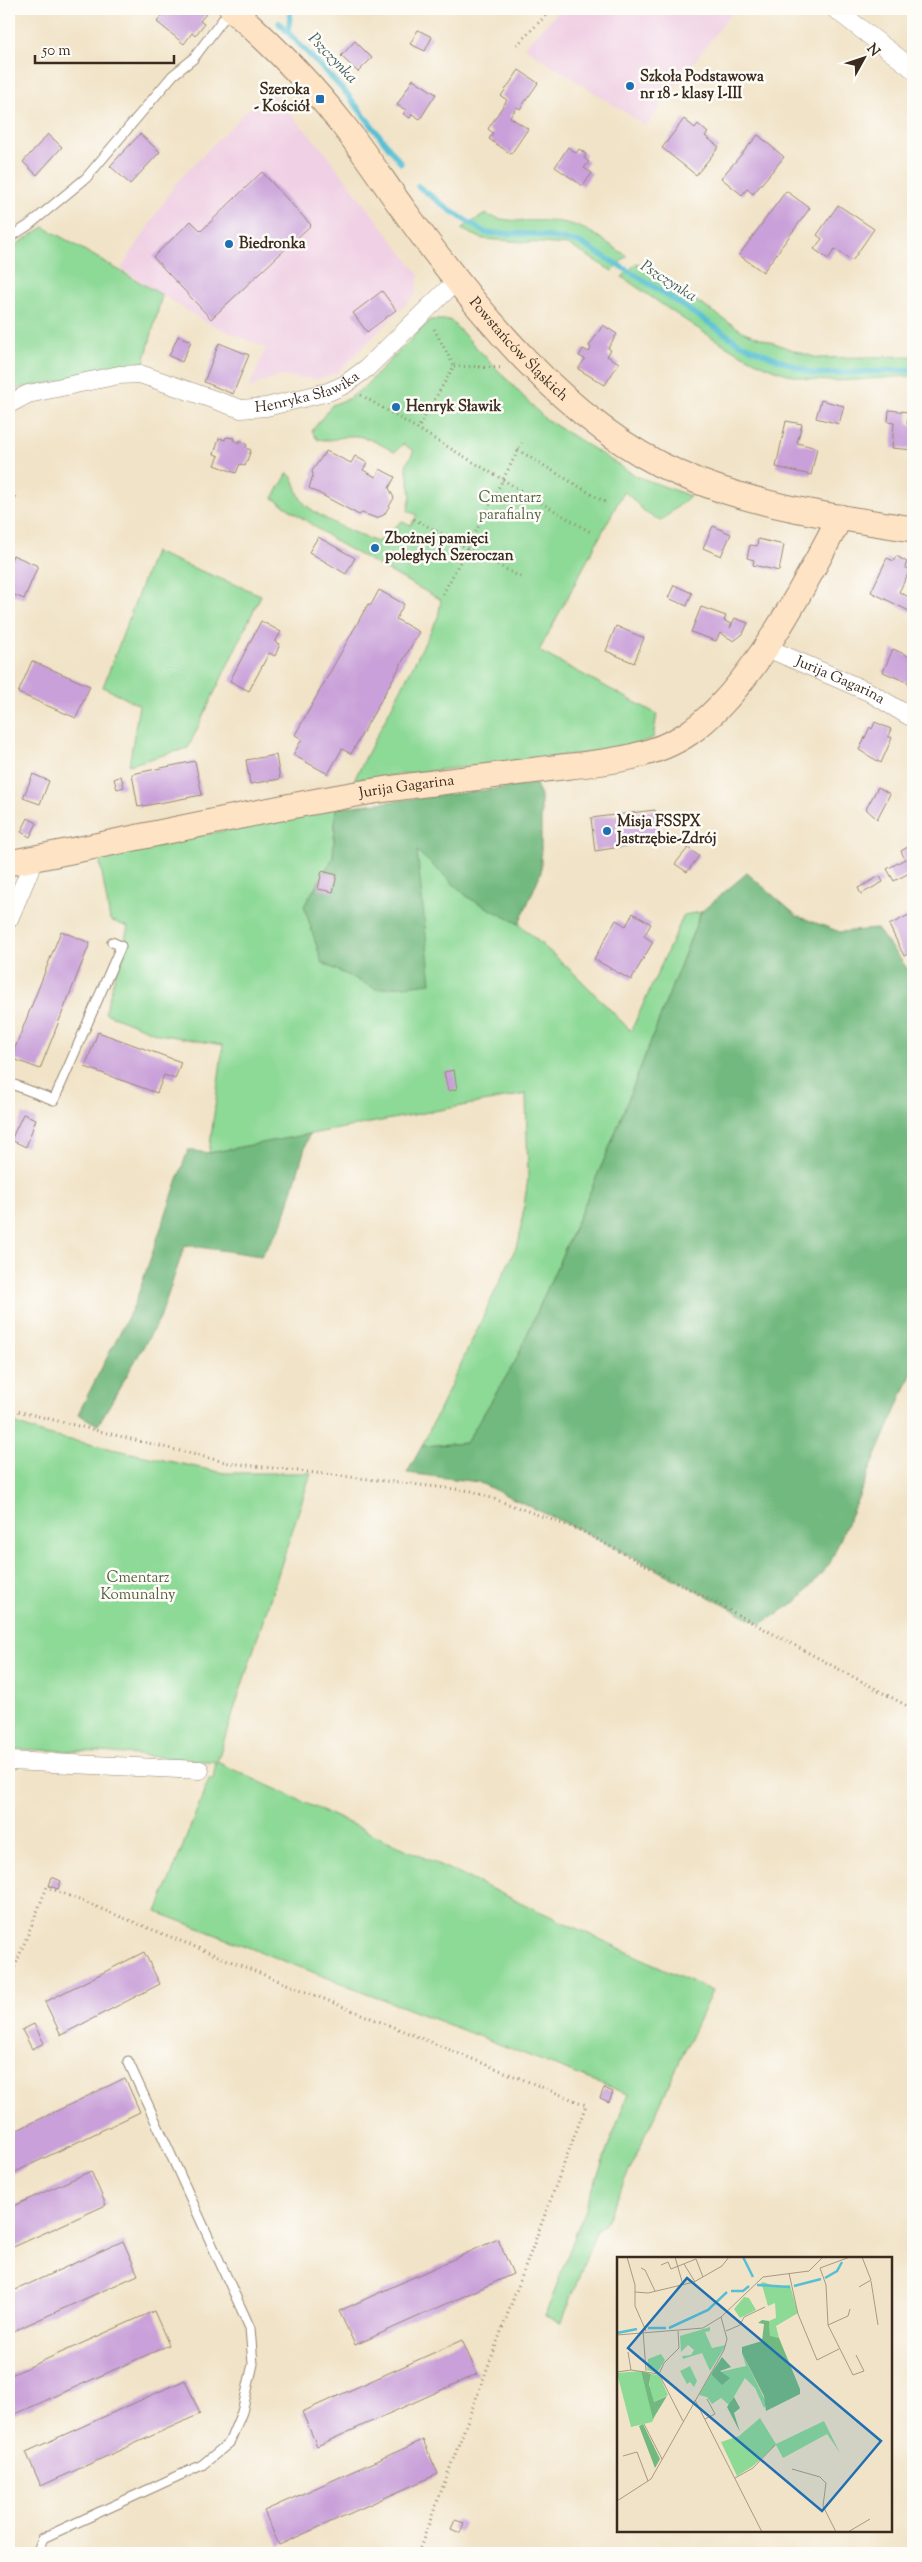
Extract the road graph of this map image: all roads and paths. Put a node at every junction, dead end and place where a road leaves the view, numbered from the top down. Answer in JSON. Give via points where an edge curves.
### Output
{"nodes":[{"id":1,"x":552,"y":9,"type":"edge"},
{"id":2,"x":844,"y":12,"type":"edge"},
{"id":3,"x":241,"y":13,"type":"edge"},
{"id":4,"x":516,"y":45,"type":"dead end"},
{"id":5,"x":913,"y":69,"type":"edge"},
{"id":6,"x":9,"y":238,"type":"edge"},
{"id":7,"x":457,"y":280,"type":"junction"},
{"id":8,"x":433,"y":326,"type":"dead end"},
{"id":9,"x":454,"y":366,"type":"junction"},
{"id":10,"x":509,"y":368,"type":"dead end"},
{"id":11,"x":360,"y":394,"type":"dead end"},
{"id":12,"x":9,"y":404,"type":"edge"},
{"id":13,"x":417,"y":430,"type":"junction"},
{"id":14,"x":522,"y":443,"type":"dead end"},
{"id":15,"x":518,"y":450,"type":"junction"},
{"id":16,"x":503,"y":479,"type":"junction"},
{"id":17,"x":608,"y":504,"type":"dead end"},
{"id":18,"x":840,"y":517,"type":"junction"},
{"id":19,"x":414,"y":519,"type":"dead end"},
{"id":20,"x":913,"y":529,"type":"edge"},
{"id":21,"x":592,"y":533,"type":"dead end"},
{"id":22,"x":467,"y":548,"type":"junction"},
{"id":23,"x":522,"y":578,"type":"dead end"},
{"id":24,"x":443,"y":594,"type":"dead end"},
{"id":25,"x":765,"y":647,"type":"junction"},
{"id":26,"x":913,"y":715,"type":"edge"},
{"id":27,"x":35,"y":858,"type":"junction"},
{"id":28,"x":9,"y":863,"type":"edge"},
{"id":29,"x":9,"y":919,"type":"edge"},
{"id":30,"x":112,"y":942,"type":"dead end"},
{"id":31,"x":9,"y":1082,"type":"edge"},
{"id":32,"x":9,"y":1409,"type":"edge"},
{"id":33,"x":913,"y":1710,"type":"edge"},
{"id":34,"x":9,"y":1761,"type":"edge"},
{"id":35,"x":200,"y":1770,"type":"dead end"},
{"id":36,"x":9,"y":1981,"type":"edge"},
{"id":37,"x":128,"y":2061,"type":"dead end"},
{"id":38,"x":37,"y":2553,"type":"edge"},
{"id":39,"x":418,"y":2553,"type":"edge"}],
"edges":[{"from":1,"to":4,"type":"path"},
{"from":2,"to":5,"type":"street"},
{"from":3,"to":6,"type":"lane","via":[[173,75],[86,178]]},
{"from":3,"to":7,"type":"street","name":"Powstańców Śląskich","via":[[343,125]]},
{"from":7,"to":12,"type":"street","name":"Henryka Sławika","via":[[367,368],[328,392],[266,407],[241,409],[140,374],[119,375],[28,394]]},
{"from":7,"to":18,"type":"street","name":"Powstańców Śląskich","via":[[536,370],[604,429],[640,454],[731,493]]},
{"from":8,"to":9,"type":"path"},
{"from":9,"to":10,"type":"path"},
{"from":9,"to":13,"type":"path"},
{"from":11,"to":13,"type":"path"},
{"from":13,"to":16,"type":"path"},
{"from":14,"to":15,"type":"path"},
{"from":15,"to":16,"type":"path"},
{"from":15,"to":17,"type":"path"},
{"from":16,"to":21,"type":"path"},
{"from":16,"to":22,"type":"path"},
{"from":18,"to":20,"type":"street","name":"Powstańców Śląskich"},
{"from":18,"to":25,"type":"street","name":"Jurija Gagarina","via":[[813,569]]},
{"from":19,"to":22,"type":"path"},
{"from":22,"to":23,"type":"path"},
{"from":22,"to":24,"type":"path"},
{"from":25,"to":26,"type":"street","name":"Jurija Gagarina","via":[[869,692],[909,716]]},
{"from":25,"to":27,"type":"street","name":"Jurija Gagarina","via":[[738,685],[703,722],[671,743],[634,756],[370,792]]},
{"from":27,"to":28,"type":"street","name":"Jurija Gagarina"},
{"from":27,"to":29,"type":"street"},
{"from":30,"to":31,"type":"lane","via":[[121,946],[54,1100]]},
{"from":32,"to":33,"type":"path","via":[[229,1463],[472,1490],[580,1530]]},
{"from":34,"to":35,"type":"street"},
{"from":36,"to":39,"type":"path","via":[[47,1887],[586,2105]]},
{"from":37,"to":38,"type":"lane","via":[[250,2328],[253,2364],[242,2412],[229,2443],[202,2465],[43,2538]]}]}
